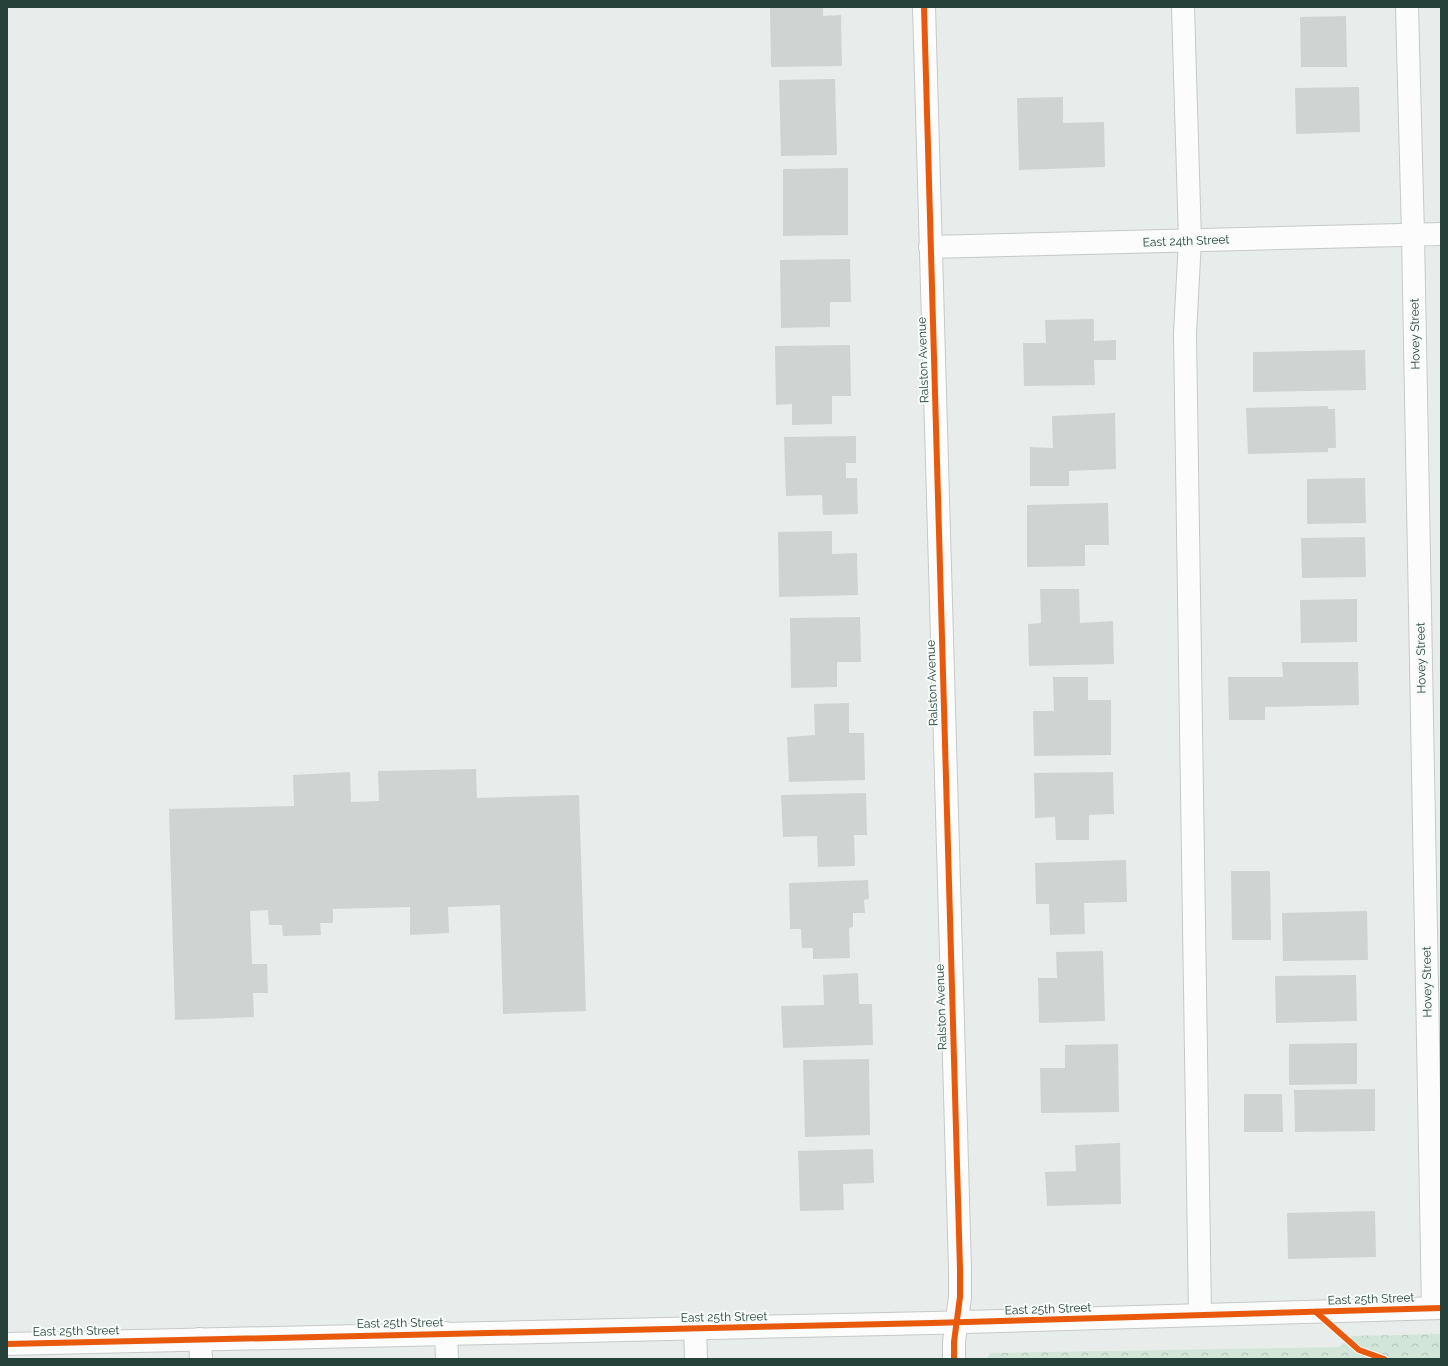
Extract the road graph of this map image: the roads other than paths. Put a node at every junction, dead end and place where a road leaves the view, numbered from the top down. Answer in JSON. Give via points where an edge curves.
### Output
{"nodes":[{"id":1,"x":924,"y":7,"type":"edge"},
{"id":2,"x":1183,"y":7,"type":"edge"},
{"id":3,"x":1407,"y":7,"type":"edge"},
{"id":4,"x":1441,"y":234,"type":"edge"},
{"id":5,"x":1413,"y":235,"type":"junction"},
{"id":6,"x":1190,"y":240,"type":"junction"},
{"id":7,"x":930,"y":247,"type":"junction"},
{"id":8,"x":1437,"y":1308,"type":"edge"},
{"id":9,"x":1200,"y":1315,"type":"junction"},
{"id":10,"x":957,"y":1322,"type":"junction"},
{"id":11,"x":695,"y":1328,"type":"junction"},
{"id":12,"x":446,"y":1333,"type":"junction"},
{"id":13,"x":7,"y":1344,"type":"edge"},
{"id":14,"x":201,"y":1349,"type":"edge"},
{"id":15,"x":447,"y":1359,"type":"edge"},
{"id":16,"x":696,"y":1359,"type":"edge"},
{"id":17,"x":954,"y":1359,"type":"edge"}],
"edges":[{"from":1,"to":7,"type":"street","name":"Ralston Avenue"},
{"from":2,"to":6,"type":"street"},
{"from":3,"to":5,"type":"street","name":"Hovey Street"},
{"from":4,"to":5,"type":"street","name":"East 24th Street"},
{"from":5,"to":6,"type":"street","name":"East 24th Street"},
{"from":5,"to":8,"type":"street","name":"Hovey Street"},
{"from":6,"to":7,"type":"street","name":"East 24th Street"},
{"from":6,"to":9,"type":"street","via":[[1185,334]]},
{"from":7,"to":10,"type":"street","name":"Ralston Avenue","via":[[960,1269]]},
{"from":8,"to":9,"type":"street","name":"East 25th Street"},
{"from":9,"to":10,"type":"street","name":"East 25th Street"},
{"from":10,"to":11,"type":"street","name":"East 25th Street"},
{"from":10,"to":17,"type":"street","name":"Ralston Avenue"},
{"from":11,"to":12,"type":"street","name":"East 25th Street"},
{"from":11,"to":16,"type":"street"},
{"from":12,"to":14,"type":"street","name":"East 25th Street"},
{"from":12,"to":15,"type":"street"},
{"from":13,"to":14,"type":"street","name":"East 25th Street"}]}
